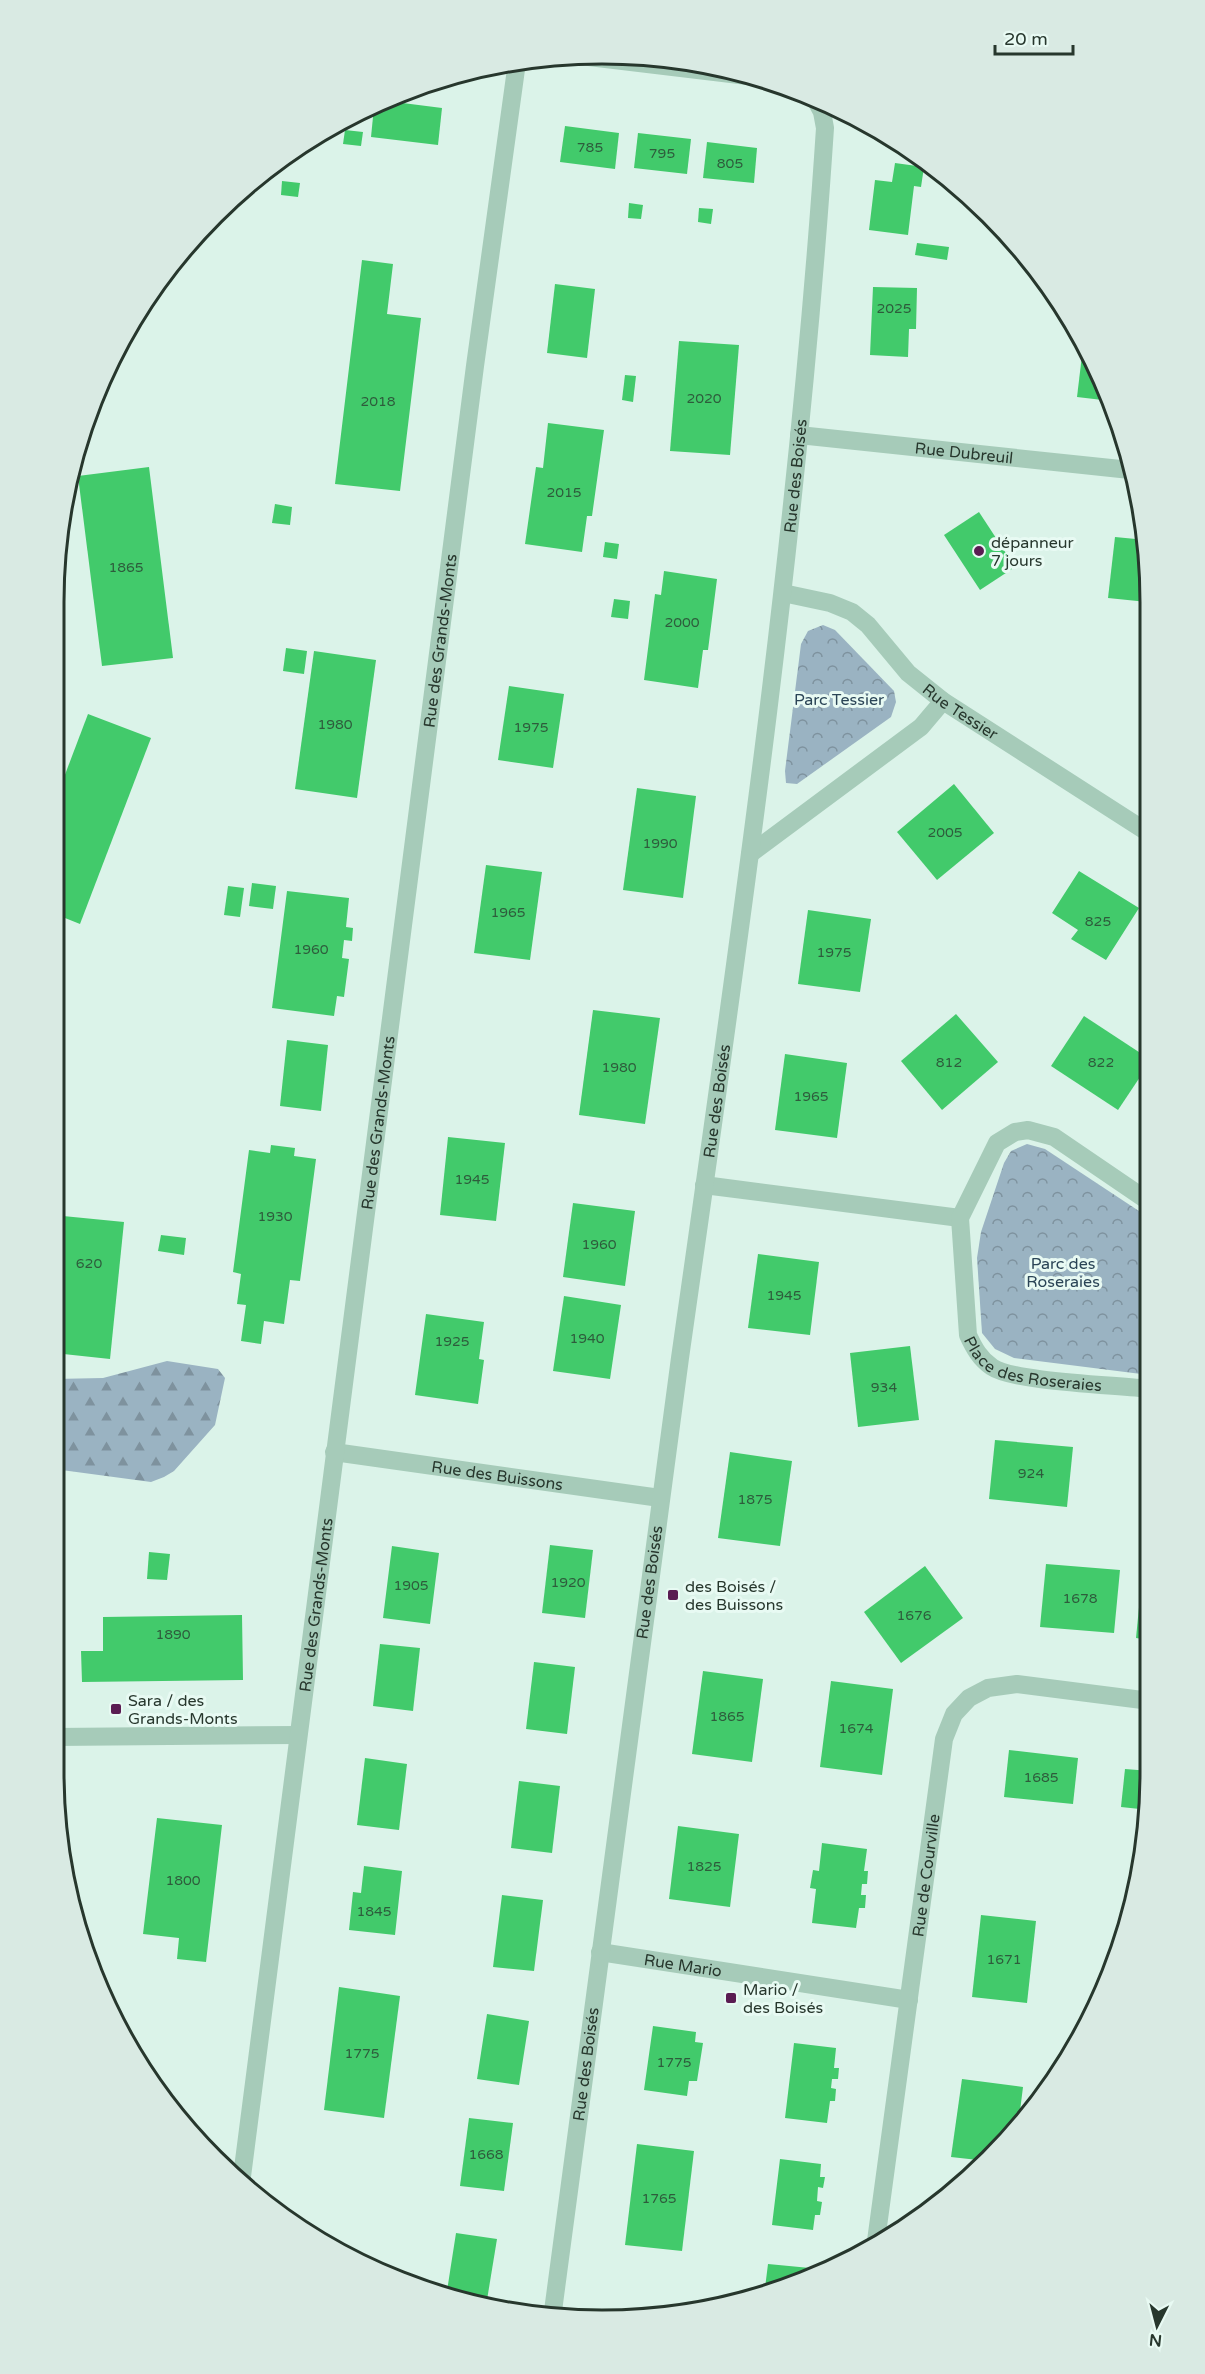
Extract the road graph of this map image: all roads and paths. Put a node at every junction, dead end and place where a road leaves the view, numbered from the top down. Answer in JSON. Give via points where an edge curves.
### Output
{"nodes":[{"id":1,"x":516,"y":72,"type":"edge"},
{"id":2,"x":822,"y":111,"type":"edge"},
{"id":3,"x":799,"y":435,"type":"junction"},
{"id":4,"x":1123,"y":469,"type":"edge"},
{"id":5,"x":783,"y":593,"type":"junction"},
{"id":6,"x":943,"y":701,"type":"junction"},
{"id":7,"x":1140,"y":828,"type":"edge"},
{"id":8,"x":750,"y":854,"type":"junction"},
{"id":9,"x":704,"y":1185,"type":"junction"},
{"id":10,"x":1140,"y":1196,"type":"edge"},
{"id":11,"x":960,"y":1218,"type":"junction"},
{"id":12,"x":1140,"y":1388,"type":"edge"},
{"id":13,"x":334,"y":1452,"type":"junction"},
{"id":14,"x":660,"y":1498,"type":"junction"},
{"id":15,"x":1140,"y":1700,"type":"edge"},
{"id":16,"x":298,"y":1736,"type":"junction"},
{"id":17,"x":64,"y":1737,"type":"edge"},
{"id":18,"x":600,"y":1952,"type":"junction"},
{"id":19,"x":909,"y":2000,"type":"junction"},
{"id":20,"x":243,"y":2171,"type":"edge"},
{"id":21,"x":877,"y":2234,"type":"edge"},
{"id":22,"x":554,"y":2307,"type":"edge"}],
"edges":[{"from":1,"to":13,"type":"street","name":"Rue des Grands-Monts"},
{"from":2,"to":3,"type":"street","name":"Rue des Boisés","via":[[825,128],[818,241]]},
{"from":3,"to":4,"type":"street","name":"Rue Dubreuil"},
{"from":3,"to":5,"type":"street","name":"Rue des Boisés"},
{"from":5,"to":6,"type":"street","name":"Rue Tessier","via":[[852,612],[908,673]]},
{"from":5,"to":8,"type":"street","name":"Rue des Boisés"},
{"from":6,"to":7,"type":"street","name":"Rue Tessier"},
{"from":6,"to":8,"type":"street","via":[[921,727]]},
{"from":8,"to":9,"type":"street","name":"Rue des Boisés"},
{"from":9,"to":11,"type":"street"},
{"from":9,"to":14,"type":"street","name":"Rue des Boisés"},
{"from":10,"to":11,"type":"street","via":[[1054,1137],[1028,1130],[1015,1132],[997,1143]]},
{"from":11,"to":12,"type":"street","name":"Place des Roseraies","via":[[968,1335],[976,1352],[992,1367],[1017,1376]]},
{"from":13,"to":14,"type":"street","name":"Rue des Buissons"},
{"from":13,"to":16,"type":"street","name":"Rue des Grands-Monts"},
{"from":14,"to":18,"type":"street","name":"Rue des Boisés"},
{"from":15,"to":19,"type":"street","name":"Rue de Courville","via":[[1017,1684],[988,1688],[969,1698],[954,1714],[944,1739]]},
{"from":16,"to":17,"type":"street"},
{"from":16,"to":20,"type":"street","name":"Rue des Grands-Monts"},
{"from":18,"to":19,"type":"street","name":"Rue Mario"},
{"from":18,"to":22,"type":"street","name":"Rue des Boisés"},
{"from":19,"to":21,"type":"street","name":"Rue de Courville"}]}
